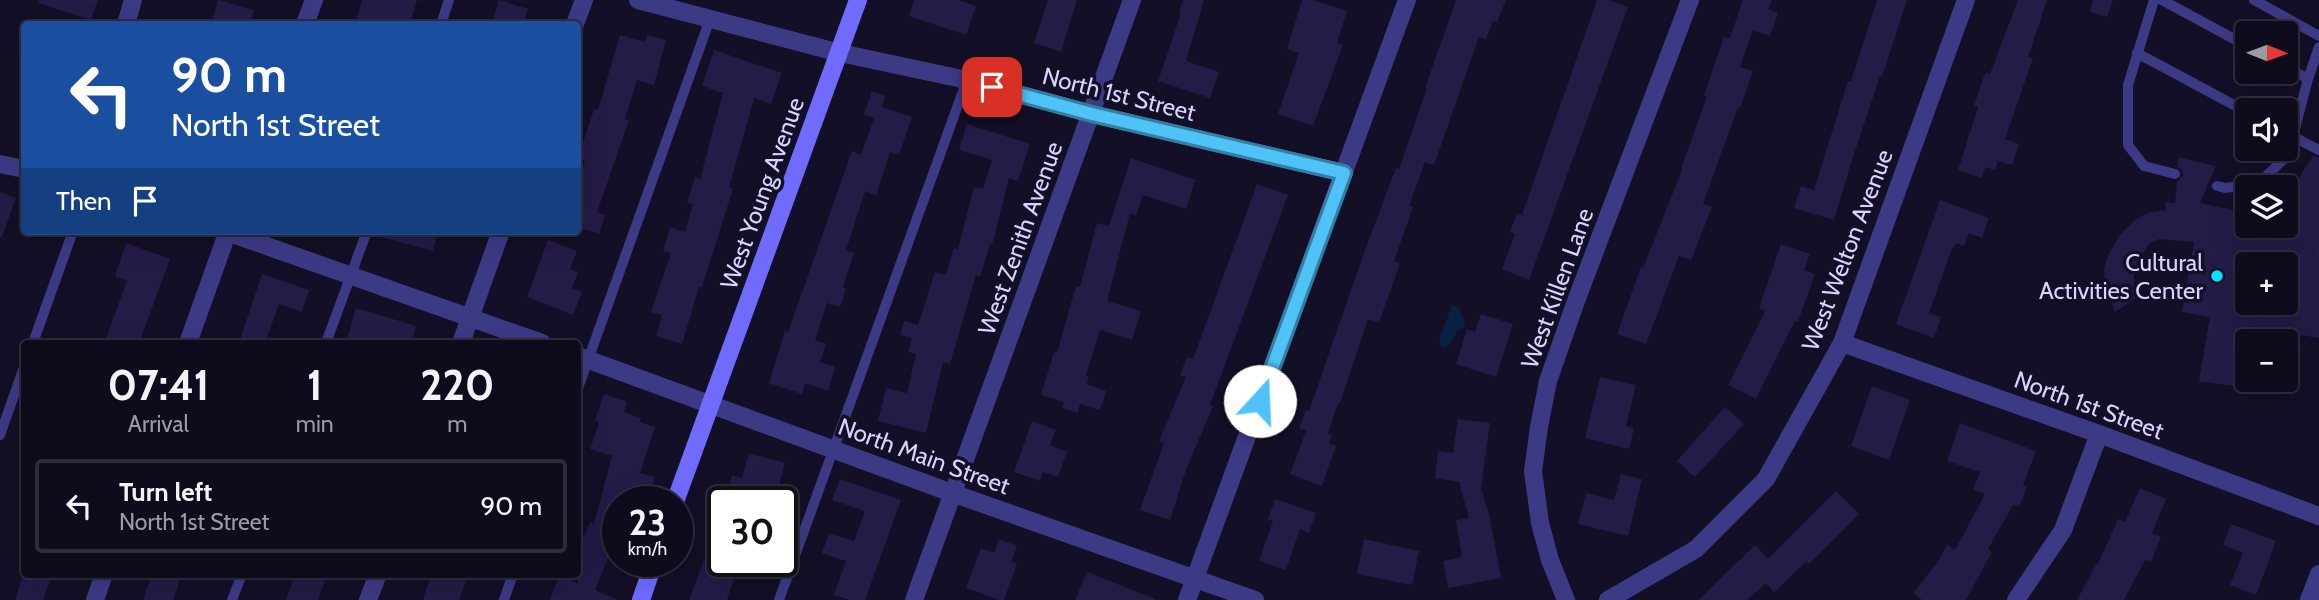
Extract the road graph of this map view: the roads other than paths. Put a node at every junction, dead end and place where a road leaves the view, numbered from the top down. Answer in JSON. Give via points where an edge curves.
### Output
{"nodes":[{"id":1,"x":133,"y":0,"type":"edge"},
{"id":2,"x":314,"y":0,"type":"edge"},
{"id":3,"x":449,"y":0,"type":"edge"},
{"id":4,"x":584,"y":0,"type":"edge"},
{"id":5,"x":638,"y":0,"type":"edge"},
{"id":6,"x":858,"y":0,"type":"edge"},
{"id":7,"x":1132,"y":0,"type":"edge"},
{"id":8,"x":1407,"y":0,"type":"edge"},
{"id":9,"x":1690,"y":0,"type":"edge"},
{"id":10,"x":1966,"y":0,"type":"edge"},
{"id":11,"x":2154,"y":0,"type":"edge"},
{"id":12,"x":2162,"y":0,"type":"edge"},
{"id":13,"x":2254,"y":0,"type":"edge"},
{"id":14,"x":710,"y":19,"type":"junction"},
{"id":15,"x":127,"y":21,"type":"edge"},
{"id":16,"x":306,"y":21,"type":"edge"},
{"id":17,"x":441,"y":21,"type":"edge"},
{"id":18,"x":576,"y":21,"type":"edge"},
{"id":19,"x":2319,"y":36,"type":"edge"},
{"id":20,"x":2235,"y":40,"type":"edge"},
{"id":21,"x":2319,"y":47,"type":"edge"},
{"id":22,"x":840,"y":53,"type":"junction"},
{"id":23,"x":2137,"y":53,"type":"junction"},
{"id":24,"x":2298,"y":74,"type":"edge"},
{"id":25,"x":2308,"y":79,"type":"junction"},
{"id":26,"x":967,"y":80,"type":"junction"},
{"id":27,"x":2235,"y":106,"type":"edge"},
{"id":28,"x":2298,"y":108,"type":"edge"},
{"id":29,"x":1092,"y":114,"type":"junction"},
{"id":30,"x":2298,"y":140,"type":"edge"},
{"id":31,"x":2319,"y":150,"type":"edge"},
{"id":32,"x":2282,"y":161,"type":"edge"},
{"id":33,"x":0,"y":164,"type":"edge"},
{"id":34,"x":21,"y":168,"type":"edge"},
{"id":35,"x":1344,"y":173,"type":"junction"},
{"id":36,"x":2175,"y":174,"type":"dead end"},
{"id":37,"x":2217,"y":186,"type":"dead end"},
{"id":38,"x":72,"y":235,"type":"edge"},
{"id":39,"x":226,"y":235,"type":"edge"},
{"id":40,"x":238,"y":235,"type":"edge"},
{"id":41,"x":366,"y":235,"type":"edge"},
{"id":42,"x":500,"y":235,"type":"edge"},
{"id":43,"x":351,"y":276,"type":"junction"},
{"id":44,"x":470,"y":317,"type":"junction"},
{"id":45,"x":34,"y":340,"type":"edge"},
{"id":46,"x":189,"y":340,"type":"edge"},
{"id":47,"x":327,"y":340,"type":"edge"},
{"id":48,"x":462,"y":340,"type":"edge"},
{"id":49,"x":534,"y":340,"type":"edge"},
{"id":50,"x":1842,"y":343,"type":"junction"},
{"id":51,"x":582,"y":358,"type":"edge"},
{"id":52,"x":21,"y":376,"type":"edge"},
{"id":53,"x":710,"y":404,"type":"junction"},
{"id":54,"x":2099,"y":434,"type":"junction"},
{"id":55,"x":0,"y":435,"type":"edge"},
{"id":56,"x":833,"y":449,"type":"junction"},
{"id":57,"x":681,"y":486,"type":"edge"},
{"id":58,"x":952,"y":493,"type":"junction"},
{"id":59,"x":2319,"y":516,"type":"edge"},
{"id":60,"x":2319,"y":574,"type":"edge"},
{"id":61,"x":649,"y":577,"type":"edge"},
{"id":62,"x":103,"y":578,"type":"edge"},
{"id":63,"x":240,"y":578,"type":"edge"},
{"id":64,"x":376,"y":578,"type":"edge"},
{"id":65,"x":512,"y":578,"type":"edge"},
{"id":66,"x":1195,"y":579,"type":"junction"},
{"id":67,"x":95,"y":600,"type":"edge"},
{"id":68,"x":232,"y":600,"type":"edge"},
{"id":69,"x":368,"y":600,"type":"edge"},
{"id":70,"x":504,"y":600,"type":"edge"},
{"id":71,"x":641,"y":600,"type":"edge"},
{"id":72,"x":779,"y":600,"type":"edge"},
{"id":73,"x":914,"y":600,"type":"edge"},
{"id":74,"x":1187,"y":600,"type":"edge"},
{"id":75,"x":1255,"y":600,"type":"edge"},
{"id":76,"x":1566,"y":600,"type":"edge"},
{"id":77,"x":1608,"y":600,"type":"edge"},
{"id":78,"x":2016,"y":600,"type":"edge"},
{"id":79,"x":2309,"y":600,"type":"edge"}],
"edges":[{"from":1,"to":15,"type":"street"},
{"from":2,"to":16,"type":"street"},
{"from":3,"to":17,"type":"lane"},
{"from":4,"to":18,"type":"street"},
{"from":5,"to":14,"type":"street","name":"North 1st Street"},
{"from":6,"to":22,"type":"street","name":"West Young Avenue"},
{"from":7,"to":29,"type":"street","name":"West Zenith Avenue"},
{"from":8,"to":35,"type":"street"},
{"from":9,"to":76,"type":"street","name":"West Killen Lane","via":[[1548,381],[1533,471],[1540,523]]},
{"from":10,"to":50,"type":"street","name":"West Welton Avenue"},
{"from":11,"to":23,"type":"lane"},
{"from":12,"to":20,"type":"lane"},
{"from":13,"to":19,"type":"lane"},
{"from":14,"to":22,"type":"street","name":"North 1st Street"},
{"from":14,"to":51,"type":"lane"},
{"from":21,"to":25,"type":"lane"},
{"from":22,"to":26,"type":"street","name":"North 1st Street"},
{"from":22,"to":53,"type":"street","name":"West Young Avenue"},
{"from":23,"to":27,"type":"lane"},
{"from":23,"to":36,"type":"lane","via":[[2128,85],[2127,145],[2144,166]]},
{"from":24,"to":25,"type":"lane"},
{"from":25,"to":28,"type":"lane"},
{"from":26,"to":29,"type":"street","name":"North 1st Street"},
{"from":26,"to":56,"type":"lane"},
{"from":29,"to":35,"type":"street","name":"North 1st Street"},
{"from":29,"to":58,"type":"street","name":"West Zenith Avenue"},
{"from":30,"to":31,"type":"lane"},
{"from":32,"to":37,"type":"lane","via":[[2258,184]]},
{"from":33,"to":34,"type":"street"},
{"from":35,"to":66,"type":"street"},
{"from":38,"to":45,"type":"lane"},
{"from":39,"to":46,"type":"street"},
{"from":40,"to":43,"type":"street"},
{"from":41,"to":43,"type":"lane"},
{"from":42,"to":44,"type":"street"},
{"from":43,"to":44,"type":"street"},
{"from":43,"to":47,"type":"lane"},
{"from":44,"to":48,"type":"street"},
{"from":44,"to":49,"type":"street"},
{"from":50,"to":54,"type":"street","name":"North 1st Street"},
{"from":50,"to":77,"type":"street","name":"West Welton Avenue","via":[[1766,479],[1696,550]]},
{"from":51,"to":53,"type":"street","name":"North Main Street"},
{"from":52,"to":55,"type":"lane"},
{"from":53,"to":56,"type":"street","name":"North Main Street"},
{"from":53,"to":57,"type":"street","name":"West Young Avenue"},
{"from":54,"to":59,"type":"street","name":"North 1st Street"},
{"from":54,"to":78,"type":"street","via":[[2063,530]]},
{"from":56,"to":58,"type":"street","name":"North Main Street"},
{"from":56,"to":72,"type":"lane"},
{"from":58,"to":66,"type":"street","name":"North Main Street"},
{"from":58,"to":73,"type":"street","name":"West Zenith Avenue"},
{"from":60,"to":79,"type":"street"},
{"from":61,"to":71,"type":"street"},
{"from":62,"to":67,"type":"street"},
{"from":63,"to":68,"type":"lane"},
{"from":64,"to":69,"type":"street"},
{"from":65,"to":70,"type":"lane"},
{"from":66,"to":74,"type":"street"},
{"from":66,"to":75,"type":"street","name":"North Main Street"}]}
